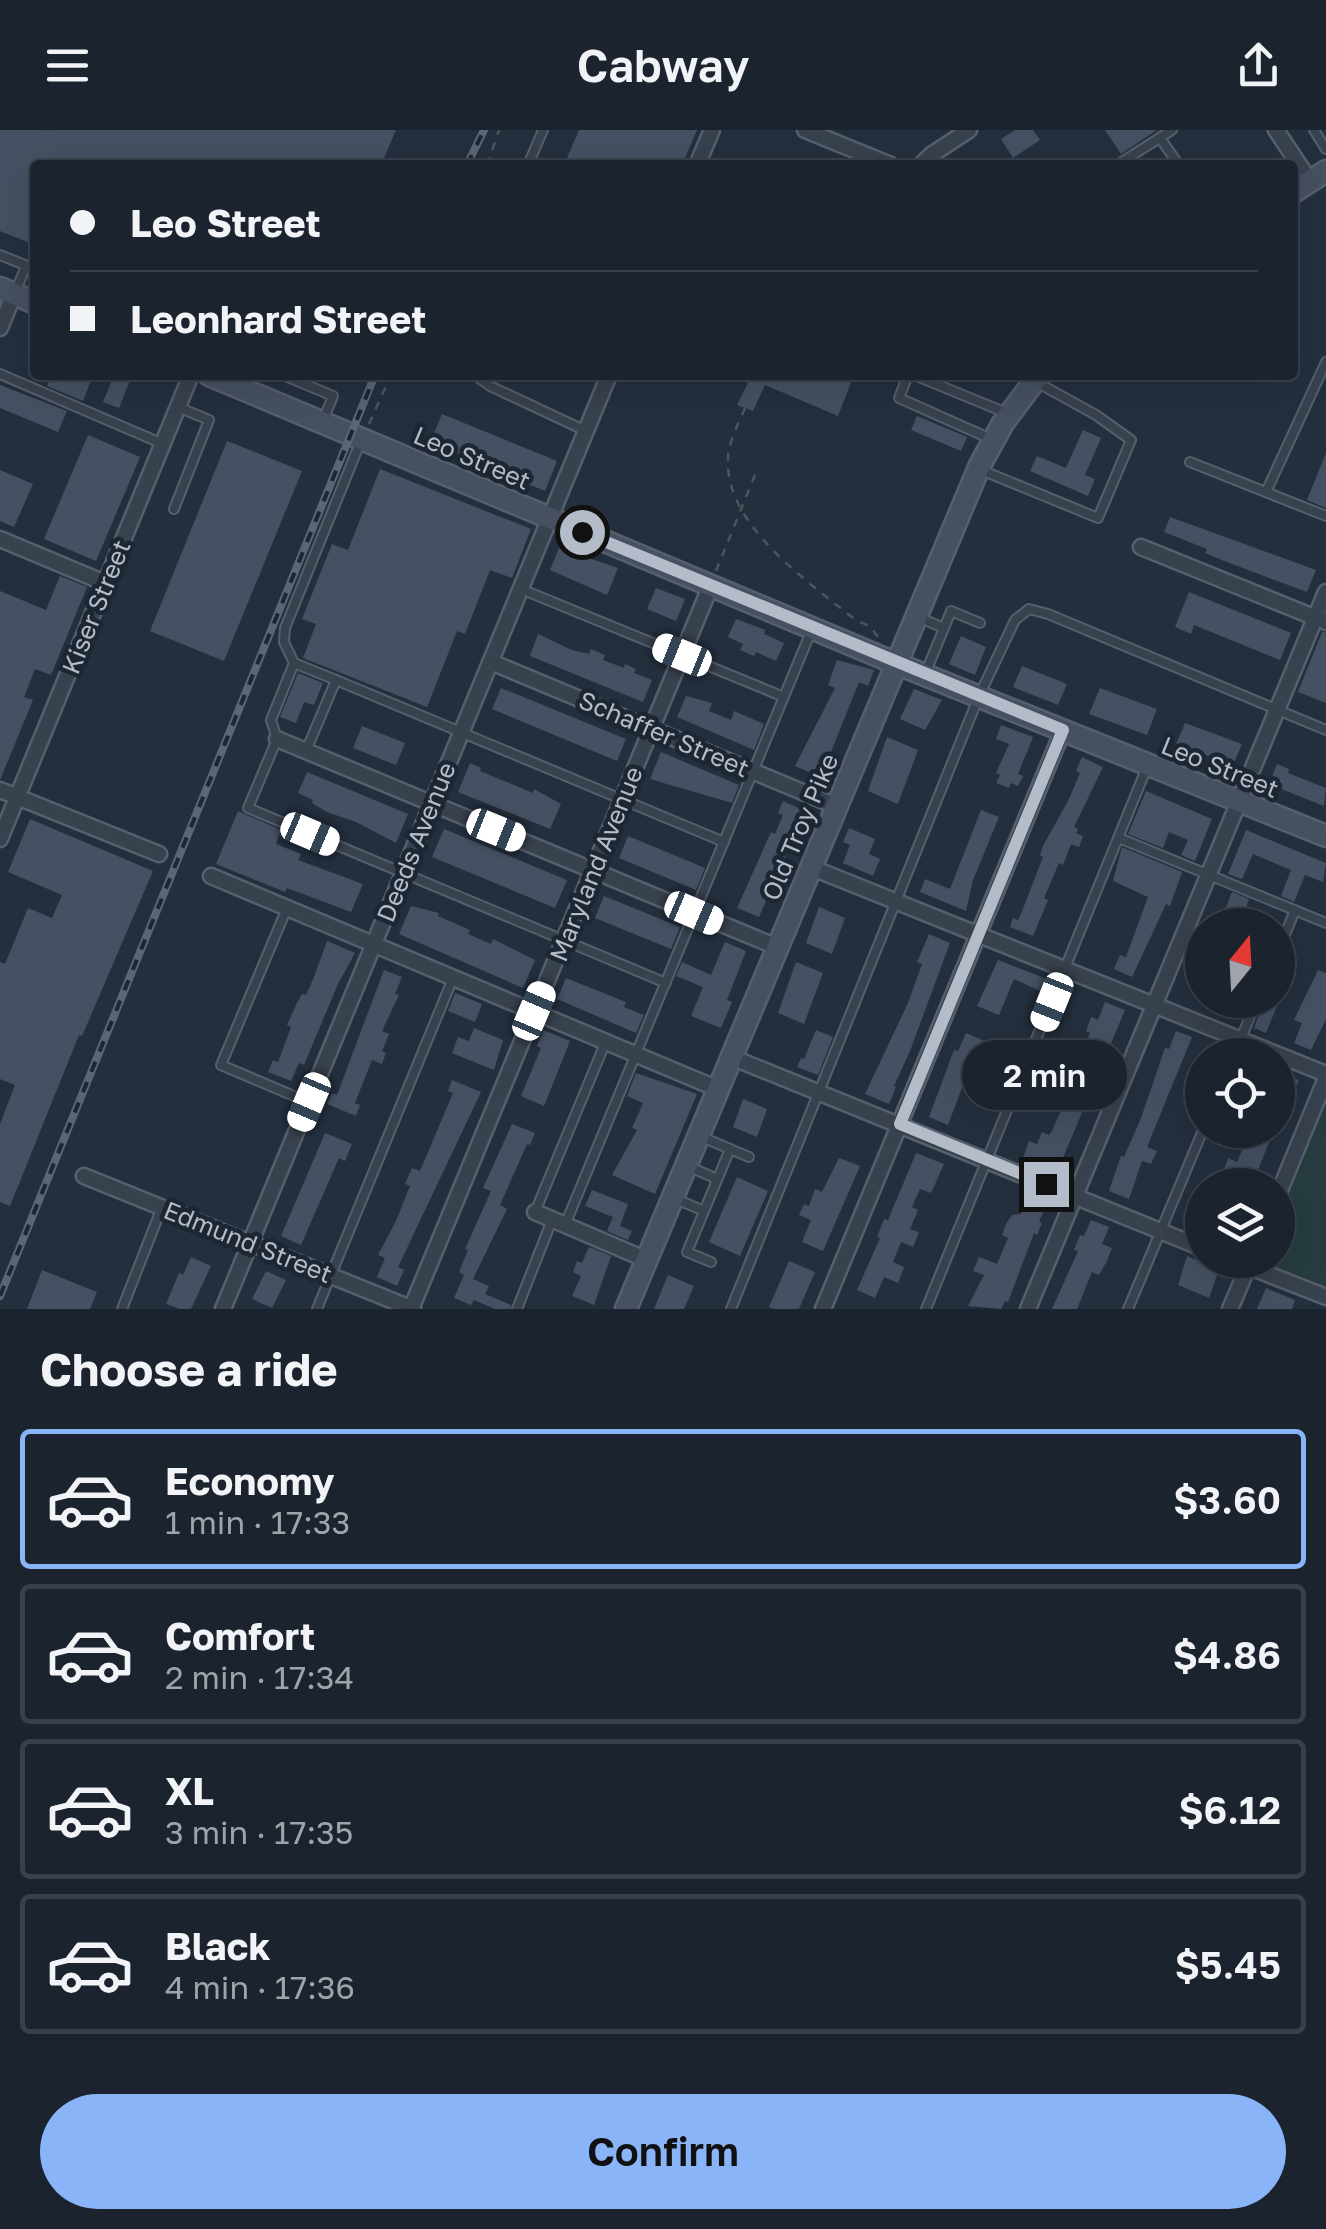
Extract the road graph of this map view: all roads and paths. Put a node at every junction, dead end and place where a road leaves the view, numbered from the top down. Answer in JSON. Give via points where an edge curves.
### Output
{"nodes":[{"id":1,"x":499,"y":130,"type":"edge"},
{"id":2,"x":542,"y":130,"type":"edge"},
{"id":3,"x":712,"y":130,"type":"edge"},
{"id":4,"x":969,"y":130,"type":"edge"},
{"id":5,"x":1172,"y":130,"type":"edge"},
{"id":6,"x":1276,"y":130,"type":"edge"},
{"id":7,"x":1314,"y":130,"type":"edge"},
{"id":8,"x":817,"y":132,"type":"edge"},
{"id":9,"x":1160,"y":138,"type":"junction"},
{"id":10,"x":1326,"y":150,"type":"edge"},
{"id":11,"x":488,"y":160,"type":"edge"},
{"id":12,"x":530,"y":160,"type":"edge"},
{"id":13,"x":699,"y":160,"type":"edge"},
{"id":14,"x":880,"y":160,"type":"edge"},
{"id":15,"x":928,"y":160,"type":"edge"},
{"id":16,"x":1124,"y":160,"type":"edge"},
{"id":17,"x":1176,"y":160,"type":"edge"},
{"id":18,"x":1296,"y":160,"type":"edge"},
{"id":19,"x":0,"y":254,"type":"edge"},
{"id":20,"x":30,"y":268,"type":"edge"},
{"id":21,"x":7,"y":291,"type":"edge"},
{"id":22,"x":30,"y":301,"type":"edge"},
{"id":23,"x":0,"y":328,"type":"edge"},
{"id":24,"x":1326,"y":362,"type":"edge"},
{"id":25,"x":0,"y":374,"type":"edge"},
{"id":26,"x":189,"y":380,"type":"edge"},
{"id":27,"x":222,"y":380,"type":"edge"},
{"id":28,"x":295,"y":380,"type":"edge"},
{"id":29,"x":388,"y":380,"type":"edge"},
{"id":30,"x":482,"y":380,"type":"edge"},
{"id":31,"x":607,"y":380,"type":"edge"},
{"id":32,"x":908,"y":380,"type":"edge"},
{"id":33,"x":924,"y":380,"type":"edge"},
{"id":34,"x":1035,"y":380,"type":"edge"},
{"id":35,"x":1040,"y":380,"type":"edge"},
{"id":36,"x":178,"y":408,"type":"junction"},
{"id":37,"x":745,"y":408,"type":"dead end"},
{"id":38,"x":1009,"y":414,"type":"junction"},
{"id":39,"x":322,"y":422,"type":"junction"},
{"id":40,"x":586,"y":431,"type":"junction"},
{"id":41,"x":362,"y":439,"type":"junction"},
{"id":42,"x":993,"y":440,"type":"junction"},
{"id":43,"x":163,"y":444,"type":"junction"},
{"id":44,"x":1190,"y":462,"type":"dead end"},
{"id":45,"x":978,"y":468,"type":"junction"},
{"id":46,"x":755,"y":475,"type":"dead end"},
{"id":47,"x":1266,"y":492,"type":"junction"},
{"id":48,"x":174,"y":509,"type":"dead end"},
{"id":49,"x":741,"y":510,"type":"junction"},
{"id":50,"x":1326,"y":516,"type":"edge"},
{"id":51,"x":550,"y":518,"type":"junction"},
{"id":52,"x":0,"y":539,"type":"edge"},
{"id":53,"x":1141,"y":548,"type":"dead end"},
{"id":54,"x":105,"y":584,"type":"junction"},
{"id":55,"x":711,"y":585,"type":"junction"},
{"id":56,"x":521,"y":590,"type":"junction"},
{"id":57,"x":1326,"y":592,"type":"edge"},
{"id":58,"x":916,"y":616,"type":"junction"},
{"id":59,"x":1321,"y":620,"type":"edge"},
{"id":60,"x":980,"y":624,"type":"dead end"},
{"id":61,"x":812,"y":628,"type":"junction"},
{"id":62,"x":944,"y":628,"type":"junction"},
{"id":63,"x":879,"y":638,"type":"dead end"},
{"id":64,"x":682,"y":655,"type":"junction"},
{"id":65,"x":491,"y":662,"type":"junction"},
{"id":66,"x":294,"y":663,"type":"junction"},
{"id":67,"x":895,"y":663,"type":"junction"},
{"id":68,"x":924,"y":675,"type":"junction"},
{"id":69,"x":336,"y":680,"type":"junction"},
{"id":70,"x":980,"y":696,"type":"junction"},
{"id":71,"x":784,"y":697,"type":"junction"},
{"id":72,"x":1276,"y":712,"type":"junction"},
{"id":73,"x":652,"y":729,"type":"junction"},
{"id":74,"x":1063,"y":730,"type":"junction"},
{"id":75,"x":1326,"y":730,"type":"edge"},
{"id":76,"x":462,"y":733,"type":"junction"},
{"id":77,"x":276,"y":739,"type":"junction"},
{"id":78,"x":306,"y":751,"type":"junction"},
{"id":79,"x":1148,"y":764,"type":"junction"},
{"id":80,"x":753,"y":771,"type":"junction"},
{"id":81,"x":0,"y":790,"type":"edge"},
{"id":82,"x":17,"y":797,"type":"junction"},
{"id":83,"x":622,"y":800,"type":"junction"},
{"id":84,"x":1239,"y":801,"type":"junction"},
{"id":85,"x":432,"y":804,"type":"junction"},
{"id":86,"x":836,"y":806,"type":"junction"},
{"id":87,"x":1326,"y":836,"type":"edge"},
{"id":88,"x":1119,"y":838,"type":"junction"},
{"id":89,"x":0,"y":839,"type":"edge"},
{"id":90,"x":724,"y":842,"type":"junction"},
{"id":91,"x":159,"y":854,"type":"dead end"},
{"id":92,"x":810,"y":868,"type":"junction"},
{"id":93,"x":593,"y":870,"type":"junction"},
{"id":94,"x":404,"y":874,"type":"junction"},
{"id":95,"x":1208,"y":875,"type":"junction"},
{"id":96,"x":210,"y":876,"type":"dead end"},
{"id":97,"x":898,"y":903,"type":"junction"},
{"id":98,"x":286,"y":908,"type":"junction"},
{"id":99,"x":1290,"y":908,"type":"edge"},
{"id":100,"x":1295,"y":910,"type":"edge"},
{"id":101,"x":694,"y":913,"type":"junction"},
{"id":102,"x":1326,"y":923,"type":"edge"},
{"id":103,"x":978,"y":935,"type":"junction"},
{"id":104,"x":564,"y":940,"type":"junction"},
{"id":105,"x":374,"y":944,"type":"junction"},
{"id":106,"x":777,"y":947,"type":"junction"},
{"id":107,"x":1066,"y":970,"type":"junction"},
{"id":108,"x":454,"y":978,"type":"junction"},
{"id":109,"x":666,"y":983,"type":"junction"},
{"id":110,"x":1154,"y":1006,"type":"junction"},
{"id":111,"x":534,"y":1011,"type":"junction"},
{"id":112,"x":1217,"y":1038,"type":"edge"},
{"id":113,"x":606,"y":1042,"type":"junction"},
{"id":114,"x":636,"y":1054,"type":"junction"},
{"id":115,"x":731,"y":1057,"type":"junction"},
{"id":116,"x":1295,"y":1066,"type":"edge"},
{"id":117,"x":1326,"y":1076,"type":"edge"},
{"id":118,"x":718,"y":1088,"type":"junction"},
{"id":119,"x":820,"y":1093,"type":"junction"},
{"id":120,"x":309,"y":1102,"type":"junction"},
{"id":121,"x":900,"y":1124,"type":"junction"},
{"id":122,"x":698,"y":1136,"type":"junction"},
{"id":123,"x":1194,"y":1148,"type":"edge"},
{"id":124,"x":730,"y":1149,"type":"junction"},
{"id":125,"x":749,"y":1157,"type":"dead end"},
{"id":126,"x":987,"y":1160,"type":"junction"},
{"id":127,"x":686,"y":1166,"type":"junction"},
{"id":128,"x":1289,"y":1168,"type":"edge"},
{"id":129,"x":84,"y":1176,"type":"dead end"},
{"id":130,"x":718,"y":1179,"type":"junction"},
{"id":131,"x":1075,"y":1195,"type":"junction"},
{"id":132,"x":673,"y":1197,"type":"junction"},
{"id":133,"x":162,"y":1207,"type":"junction"},
{"id":134,"x":704,"y":1211,"type":"junction"},
{"id":135,"x":535,"y":1212,"type":"joint"},
{"id":136,"x":559,"y":1222,"type":"junction"},
{"id":137,"x":1160,"y":1230,"type":"junction"},
{"id":138,"x":1185,"y":1241,"type":"edge"},
{"id":139,"x":250,"y":1243,"type":"junction"},
{"id":140,"x":646,"y":1260,"type":"junction"},
{"id":141,"x":711,"y":1262,"type":"dead end"},
{"id":142,"x":330,"y":1276,"type":"junction"},
{"id":143,"x":1243,"y":1278,"type":"edge"},
{"id":144,"x":1283,"y":1278,"type":"edge"},
{"id":145,"x":1326,"y":1297,"type":"edge"},
{"id":146,"x":122,"y":1309,"type":"edge"},
{"id":147,"x":223,"y":1309,"type":"edge"},
{"id":148,"x":317,"y":1309,"type":"edge"},
{"id":149,"x":412,"y":1309,"type":"edge"},
{"id":150,"x":516,"y":1309,"type":"edge"},
{"id":151,"x":626,"y":1309,"type":"edge"},
{"id":152,"x":731,"y":1309,"type":"edge"},
{"id":153,"x":824,"y":1309,"type":"edge"},
{"id":154,"x":926,"y":1309,"type":"edge"},
{"id":155,"x":1028,"y":1309,"type":"edge"},
{"id":156,"x":1128,"y":1309,"type":"edge"},
{"id":157,"x":1230,"y":1309,"type":"edge"}],
"edges":[{"from":1,"to":11,"type":"path"},
{"from":2,"to":12,"type":"lane"},
{"from":3,"to":13,"type":"street"},
{"from":4,"to":15,"type":"street"},
{"from":5,"to":9,"type":"lane"},
{"from":6,"to":18,"type":"street"},
{"from":7,"to":10,"type":"lane"},
{"from":8,"to":14,"type":"street"},
{"from":9,"to":16,"type":"lane"},
{"from":9,"to":17,"type":"lane"},
{"from":19,"to":20,"type":"lane"},
{"from":20,"to":21,"type":"lane"},
{"from":21,"to":22,"type":"street"},
{"from":21,"to":23,"type":"street"},
{"from":24,"to":47,"type":"lane"},
{"from":25,"to":43,"type":"lane"},
{"from":26,"to":36,"type":"street","name":"Kiser Street"},
{"from":27,"to":39,"type":"street","name":"Leo Street"},
{"from":28,"to":39,"type":"lane","via":[[333,396]]},
{"from":29,"to":41,"type":"path"},
{"from":30,"to":40,"type":"lane"},
{"from":31,"to":40,"type":"street","name":"Deeds Avenue"},
{"from":32,"to":42,"type":"lane","via":[[899,398]]},
{"from":33,"to":38,"type":"lane"},
{"from":34,"to":38,"type":"street","name":"Old Troy Pike"},
{"from":35,"to":45,"type":"lane","via":[[1131,440],[1098,518]]},
{"from":36,"to":43,"type":"street","name":"Kiser Street"},
{"from":36,"to":48,"type":"lane","via":[[209,420]]},
{"from":37,"to":49,"type":"path","via":[[728,458]]},
{"from":38,"to":42,"type":"street","name":"Old Troy Pike"},
{"from":39,"to":41,"type":"street","name":"Leo Street"},
{"from":40,"to":51,"type":"street","name":"Deeds Avenue"},
{"from":41,"to":51,"type":"street","name":"Leo Street"},
{"from":41,"to":66,"type":"lane","via":[[285,628]]},
{"from":42,"to":45,"type":"street","name":"Old Troy Pike"},
{"from":43,"to":54,"type":"street","name":"Kiser Street"},
{"from":44,"to":47,"type":"lane"},
{"from":45,"to":58,"type":"street","name":"Old Troy Pike"},
{"from":46,"to":49,"type":"path"},
{"from":47,"to":50,"type":"lane"},
{"from":49,"to":55,"type":"path"},
{"from":49,"to":63,"type":"path","via":[[787,564]]},
{"from":51,"to":55,"type":"street","name":"Leo Street"},
{"from":51,"to":56,"type":"street","name":"Deeds Avenue"},
{"from":52,"to":54,"type":"street"},
{"from":53,"to":59,"type":"street"},
{"from":54,"to":82,"type":"street","name":"Kiser Street"},
{"from":55,"to":61,"type":"street","name":"Leo Street"},
{"from":55,"to":64,"type":"street","name":"Maryland Avenue"},
{"from":56,"to":64,"type":"lane"},
{"from":56,"to":65,"type":"street","name":"Deeds Avenue"},
{"from":57,"to":59,"type":"street"},
{"from":58,"to":62,"type":"lane"},
{"from":58,"to":67,"type":"street","name":"Old Troy Pike"},
{"from":59,"to":72,"type":"street"},
{"from":60,"to":62,"type":"lane","via":[[951,611]]},
{"from":61,"to":67,"type":"street","name":"Leo Street"},
{"from":61,"to":71,"type":"lane"},
{"from":62,"to":68,"type":"lane"},
{"from":64,"to":71,"type":"lane"},
{"from":64,"to":73,"type":"street","name":"Maryland Avenue"},
{"from":65,"to":73,"type":"street","name":"Schaffer Street"},
{"from":65,"to":76,"type":"street","name":"Deeds Avenue"},
{"from":66,"to":69,"type":"lane"},
{"from":66,"to":77,"type":"lane","via":[[270,720]]},
{"from":67,"to":68,"type":"street","name":"Leo Street"},
{"from":67,"to":86,"type":"street","name":"Old Troy Pike"},
{"from":68,"to":70,"type":"street","name":"Leo Street"},
{"from":69,"to":76,"type":"lane"},
{"from":69,"to":78,"type":"lane"},
{"from":70,"to":72,"type":"lane","via":[[1014,620],[1029,609]]},
{"from":70,"to":74,"type":"street","name":"Leo Street"},
{"from":70,"to":97,"type":"lane"},
{"from":71,"to":80,"type":"lane"},
{"from":72,"to":75,"type":"lane"},
{"from":72,"to":84,"type":"street"},
{"from":73,"to":80,"type":"street","name":"Schaffer Street"},
{"from":73,"to":83,"type":"street","name":"Maryland Avenue"},
{"from":74,"to":79,"type":"street","name":"Leo Street"},
{"from":74,"to":103,"type":"street"},
{"from":76,"to":83,"type":"lane"},
{"from":76,"to":85,"type":"street","name":"Deeds Avenue"},
{"from":77,"to":78,"type":"street"},
{"from":77,"to":94,"type":"lane","via":[[248,808]]},
{"from":78,"to":85,"type":"street"},
{"from":79,"to":84,"type":"street","name":"Leo Street"},
{"from":79,"to":88,"type":"lane"},
{"from":80,"to":86,"type":"street","name":"Schaffer Street"},
{"from":80,"to":90,"type":"lane"},
{"from":81,"to":82,"type":"street"},
{"from":82,"to":89,"type":"street","name":"Kiser Street"},
{"from":82,"to":91,"type":"street"},
{"from":83,"to":90,"type":"lane"},
{"from":83,"to":93,"type":"street","name":"Maryland Avenue"},
{"from":84,"to":87,"type":"street","name":"Leo Street"},
{"from":84,"to":95,"type":"street"},
{"from":85,"to":93,"type":"street"},
{"from":85,"to":94,"type":"street","name":"Deeds Avenue"},
{"from":86,"to":92,"type":"street","name":"Old Troy Pike"},
{"from":88,"to":95,"type":"lane"},
{"from":88,"to":107,"type":"lane"},
{"from":90,"to":101,"type":"lane"},
{"from":92,"to":97,"type":"street"},
{"from":92,"to":106,"type":"street","name":"Old Troy Pike"},
{"from":93,"to":101,"type":"street"},
{"from":93,"to":104,"type":"street","name":"Maryland Avenue"},
{"from":94,"to":104,"type":"lane"},
{"from":94,"to":105,"type":"street","name":"Deeds Avenue"},
{"from":95,"to":99,"type":"lane"},
{"from":95,"to":110,"type":"street"},
{"from":96,"to":98,"type":"street"},
{"from":97,"to":103,"type":"street"},
{"from":97,"to":119,"type":"lane"},
{"from":98,"to":105,"type":"street"},
{"from":98,"to":120,"type":"lane","via":[[221,1066]]},
{"from":100,"to":102,"type":"lane"},
{"from":101,"to":106,"type":"street"},
{"from":101,"to":109,"type":"lane"},
{"from":103,"to":107,"type":"street"},
{"from":103,"to":121,"type":"street"},
{"from":104,"to":109,"type":"lane"},
{"from":104,"to":111,"type":"street","name":"Maryland Avenue"},
{"from":105,"to":108,"type":"street"},
{"from":105,"to":120,"type":"street","name":"Deeds Avenue"},
{"from":106,"to":115,"type":"street","name":"Old Troy Pike"},
{"from":107,"to":110,"type":"street"},
{"from":107,"to":126,"type":"lane"},
{"from":108,"to":111,"type":"street"},
{"from":108,"to":142,"type":"lane"},
{"from":109,"to":114,"type":"lane"},
{"from":110,"to":112,"type":"street"},
{"from":110,"to":131,"type":"street"},
{"from":111,"to":113,"type":"street"},
{"from":111,"to":149,"type":"street","name":"Maryland Avenue"},
{"from":113,"to":114,"type":"street"},
{"from":113,"to":135,"type":"lane"},
{"from":114,"to":118,"type":"street"},
{"from":114,"to":136,"type":"lane"},
{"from":115,"to":118,"type":"street","name":"Old Troy Pike"},
{"from":115,"to":119,"type":"street"},
{"from":116,"to":117,"type":"street"},
{"from":117,"to":128,"type":"street"},
{"from":118,"to":122,"type":"street","name":"Old Troy Pike"},
{"from":119,"to":121,"type":"street"},
{"from":119,"to":152,"type":"lane"},
{"from":120,"to":139,"type":"street","name":"Deeds Avenue"},
{"from":121,"to":126,"type":"street"},
{"from":121,"to":153,"type":"street"},
{"from":122,"to":124,"type":"lane"},
{"from":122,"to":127,"type":"street","name":"Old Troy Pike"},
{"from":123,"to":137,"type":"lane"},
{"from":124,"to":125,"type":"lane"},
{"from":124,"to":130,"type":"lane"},
{"from":126,"to":131,"type":"street"},
{"from":126,"to":154,"type":"lane"},
{"from":127,"to":130,"type":"lane"},
{"from":127,"to":132,"type":"street","name":"Old Troy Pike"},
{"from":129,"to":133,"type":"street","name":"Edmund Street"},
{"from":130,"to":134,"type":"lane"},
{"from":131,"to":137,"type":"street"},
{"from":131,"to":155,"type":"street"},
{"from":132,"to":134,"type":"lane"},
{"from":132,"to":140,"type":"street","name":"Old Troy Pike"},
{"from":133,"to":139,"type":"street","name":"Edmund Street"},
{"from":133,"to":146,"type":"lane"},
{"from":134,"to":141,"type":"lane","via":[[688,1252]]},
{"from":135,"to":136,"type":"street"},
{"from":136,"to":140,"type":"street"},
{"from":136,"to":150,"type":"lane"},
{"from":137,"to":138,"type":"street"},
{"from":137,"to":156,"type":"lane"},
{"from":139,"to":142,"type":"street","name":"Edmund Street"},
{"from":139,"to":147,"type":"street","name":"Deeds Avenue"},
{"from":140,"to":151,"type":"street","name":"Old Troy Pike"},
{"from":142,"to":148,"type":"lane"},
{"from":142,"to":149,"type":"street","name":"Edmund Street"},
{"from":143,"to":157,"type":"street"},
{"from":144,"to":145,"type":"street"}]}
